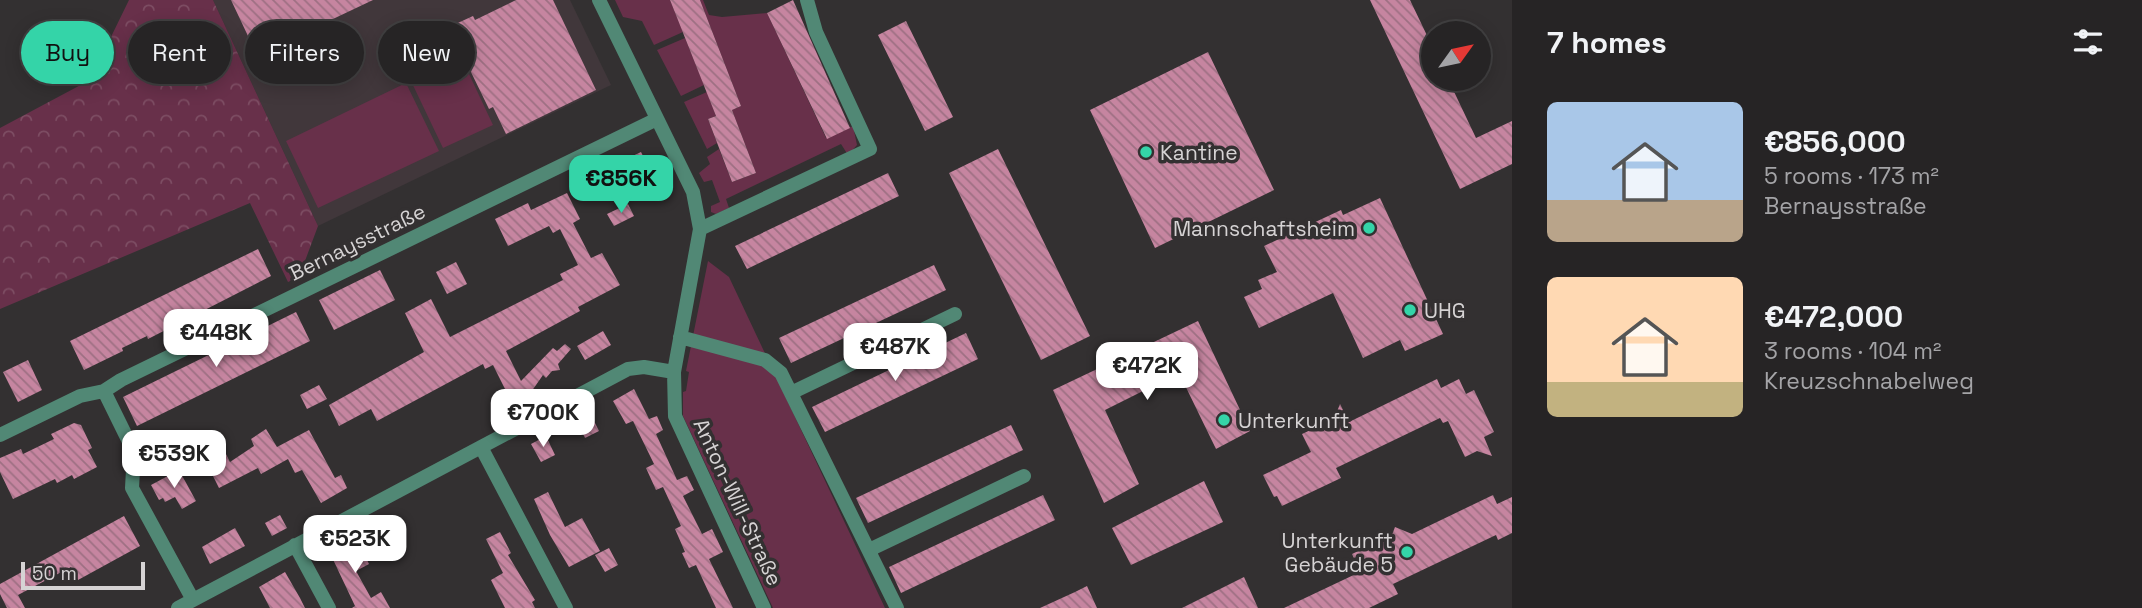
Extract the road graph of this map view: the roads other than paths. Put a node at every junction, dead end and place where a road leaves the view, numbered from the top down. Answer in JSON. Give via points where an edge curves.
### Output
{"nodes":[{"id":1,"x":599,"y":0,"type":"edge"},
{"id":2,"x":807,"y":0,"type":"edge"},
{"id":3,"x":657,"y":119,"type":"junction"},
{"id":4,"x":700,"y":229,"type":"junction"},
{"id":5,"x":955,"y":314,"type":"dead end"},
{"id":6,"x":680,"y":337,"type":"junction"},
{"id":7,"x":674,"y":372,"type":"junction"},
{"id":8,"x":104,"y":391,"type":"junction"},
{"id":9,"x":793,"y":393,"type":"junction"},
{"id":10,"x":0,"y":435,"type":"edge"},
{"id":11,"x":481,"y":447,"type":"junction"},
{"id":12,"x":1024,"y":476,"type":"dead end"},
{"id":13,"x":295,"y":545,"type":"junction"},
{"id":14,"x":869,"y":550,"type":"junction"},
{"id":15,"x":193,"y":600,"type":"junction"},
{"id":16,"x":178,"y":608,"type":"edge"},
{"id":17,"x":328,"y":608,"type":"edge"},
{"id":18,"x":566,"y":608,"type":"edge"},
{"id":19,"x":765,"y":608,"type":"edge"},
{"id":20,"x":897,"y":608,"type":"edge"}],
"edges":[{"from":1,"to":3,"type":"street"},
{"from":2,"to":4,"type":"street","via":[[816,32],[870,149]]},
{"from":3,"to":4,"type":"street","via":[[693,192]]},
{"from":3,"to":8,"type":"street","name":"Bernaysstraße"},
{"from":4,"to":6,"type":"street","name":"Anton-Will-Straße"},
{"from":5,"to":9,"type":"street"},
{"from":6,"to":7,"type":"street","name":"Anton-Will-Straße"},
{"from":6,"to":9,"type":"street","via":[[765,360],[781,373]]},
{"from":7,"to":11,"type":"street","via":[[628,369]]},
{"from":7,"to":19,"type":"street","name":"Anton-Will-Straße","via":[[674,416]]},
{"from":8,"to":10,"type":"street","name":"Bernaysstraße","via":[[80,396]]},
{"from":8,"to":15,"type":"street","via":[[134,452],[132,488]]},
{"from":9,"to":14,"type":"street"},
{"from":11,"to":13,"type":"street"},
{"from":11,"to":18,"type":"street"},
{"from":12,"to":14,"type":"street"},
{"from":13,"to":15,"type":"street"},
{"from":13,"to":17,"type":"street"},
{"from":14,"to":20,"type":"street"},
{"from":15,"to":16,"type":"street"}]}
